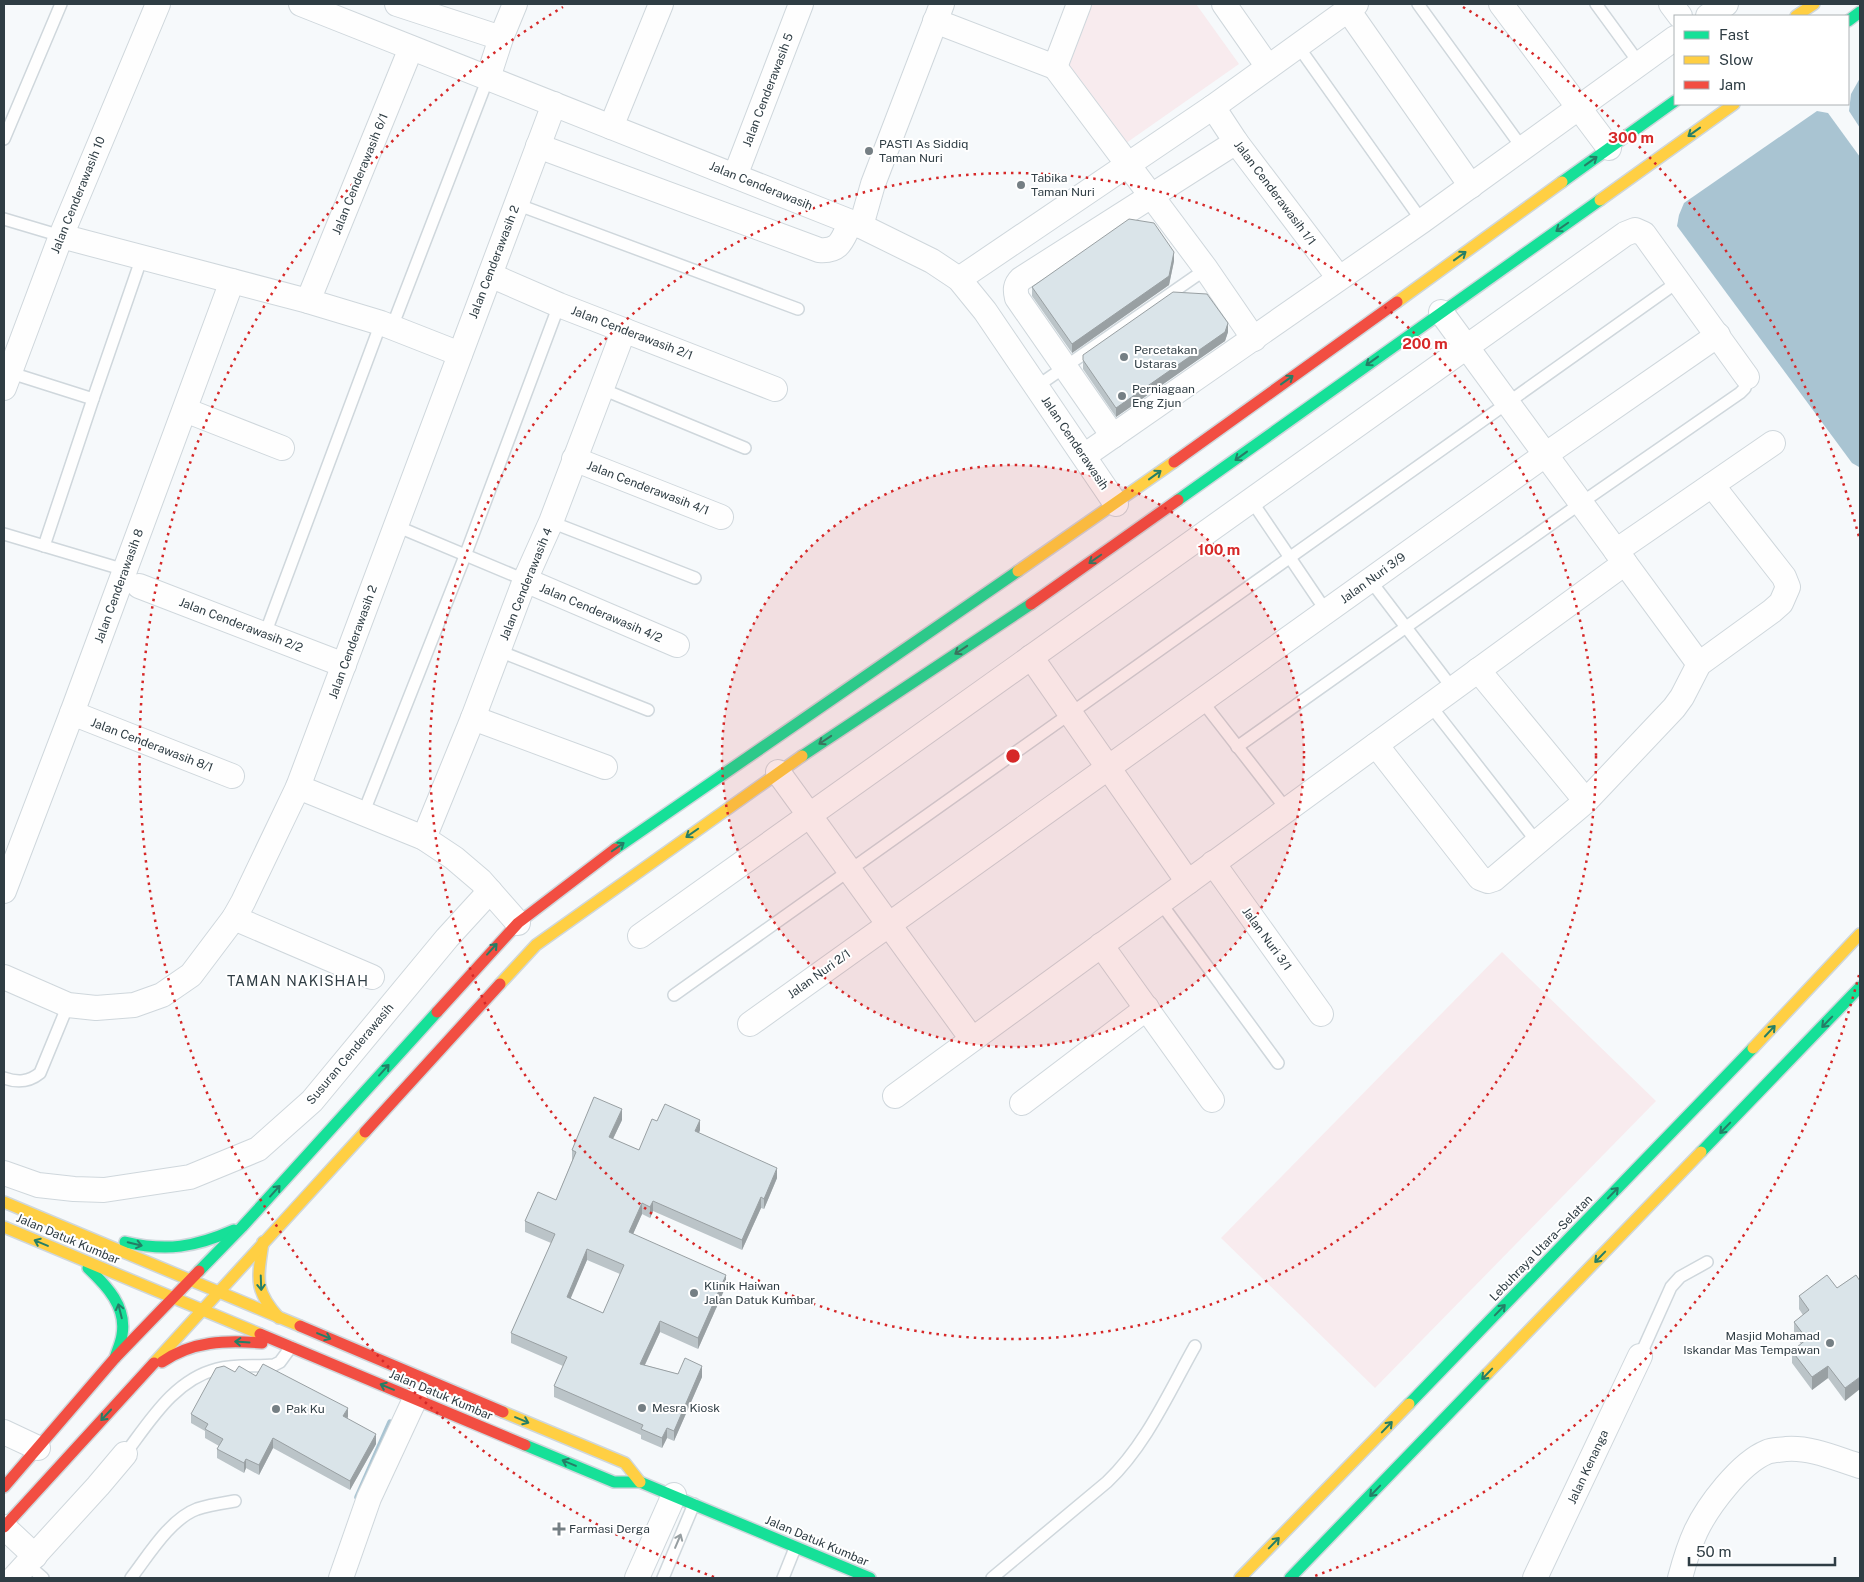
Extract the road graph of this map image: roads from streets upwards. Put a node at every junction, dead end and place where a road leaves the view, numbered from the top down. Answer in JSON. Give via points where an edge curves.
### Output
{"nodes":[{"id":1,"x":158,"y":4,"type":"edge"},
{"id":2,"x":301,"y":4,"type":"edge"},
{"id":3,"x":397,"y":4,"type":"edge"},
{"id":4,"x":515,"y":4,"type":"edge"},
{"id":5,"x":661,"y":4,"type":"edge"},
{"id":6,"x":801,"y":4,"type":"edge"},
{"id":7,"x":1079,"y":4,"type":"edge"},
{"id":8,"x":1501,"y":4,"type":"edge"},
{"id":9,"x":1671,"y":4,"type":"edge"},
{"id":10,"x":1726,"y":4,"type":"edge"},
{"id":11,"x":1814,"y":4,"type":"edge"},
{"id":12,"x":1230,"y":6,"type":"edge"},
{"id":13,"x":1352,"y":7,"type":"edge"},
{"id":14,"x":938,"y":12,"type":"edge"},
{"id":15,"x":1860,"y":12,"type":"edge"},
{"id":16,"x":356,"y":14,"type":"edge"},
{"id":17,"x":1679,"y":15,"type":"edge"},
{"id":18,"x":1710,"y":15,"type":"edge"},
{"id":19,"x":1798,"y":15,"type":"edge"},
{"id":20,"x":1849,"y":20,"type":"edge"},
{"id":21,"x":501,"y":38,"type":"junction"},
{"id":22,"x":1674,"y":39,"type":"edge"},
{"id":23,"x":411,"y":48,"type":"junction"},
{"id":24,"x":1055,"y":67,"type":"junction"},
{"id":25,"x":1268,"y":67,"type":"junction"},
{"id":26,"x":488,"y":78,"type":"junction"},
{"id":27,"x":1674,"y":102,"type":"edge"},
{"id":28,"x":554,"y":104,"type":"junction"},
{"id":29,"x":1733,"y":105,"type":"edge"},
{"id":30,"x":1213,"y":107,"type":"junction"},
{"id":31,"x":1577,"y":107,"type":"junction"},
{"id":32,"x":611,"y":127,"type":"junction"},
{"id":33,"x":1236,"y":142,"type":"junction"},
{"id":34,"x":538,"y":146,"type":"junction"},
{"id":35,"x":1609,"y":148,"type":"junction"},
{"id":36,"x":1128,"y":165,"type":"junction"},
{"id":37,"x":735,"y":176,"type":"junction"},
{"id":38,"x":1471,"y":186,"type":"junction"},
{"id":39,"x":1151,"y":196,"type":"junction"},
{"id":40,"x":856,"y":224,"type":"junction"},
{"id":41,"x":61,"y":236,"type":"junction"},
{"id":42,"x":1010,"y":245,"type":"junction"},
{"id":43,"x":1029,"y":274,"type":"junction"},
{"id":44,"x":490,"y":275,"type":"junction"},
{"id":45,"x":1339,"y":278,"type":"junction"},
{"id":46,"x":959,"y":279,"type":"junction"},
{"id":47,"x":232,"y":281,"type":"junction"},
{"id":48,"x":308,"y":301,"type":"junction"},
{"id":49,"x":1440,"y":312,"type":"junction"},
{"id":50,"x":624,"y":330,"type":"junction"},
{"id":51,"x":1718,"y":335,"type":"junction"},
{"id":52,"x":1254,"y":339,"type":"junction"},
{"id":53,"x":1466,"y":346,"type":"junction"},
{"id":54,"x":460,"y":354,"type":"junction"},
{"id":55,"x":6,"y":377,"type":"edge"},
{"id":56,"x":1747,"y":377,"type":"road end"},
{"id":57,"x":775,"y":389,"type":"dead end"},
{"id":58,"x":185,"y":410,"type":"junction"},
{"id":59,"x":1113,"y":436,"type":"junction"},
{"id":60,"x":1773,"y":443,"type":"dead end"},
{"id":61,"x":282,"y":448,"type":"dead end"},
{"id":62,"x":1545,"y":455,"type":"junction"},
{"id":63,"x":1084,"y":456,"type":"junction"},
{"id":64,"x":574,"y":459,"type":"junction"},
{"id":65,"x":1712,"y":485,"type":"junction"},
{"id":66,"x":1116,"y":504,"type":"junction"},
{"id":67,"x":721,"y":517,"type":"dead end"},
{"id":68,"x":1620,"y":557,"type":"junction"},
{"id":69,"x":132,"y":578,"type":"junction"},
{"id":70,"x":525,"y":580,"type":"junction"},
{"id":71,"x":677,"y":646,"type":"dead end"},
{"id":72,"x":1030,"y":658,"type":"junction"},
{"id":73,"x":1699,"y":664,"type":"junction"},
{"id":74,"x":344,"y":665,"type":"junction"},
{"id":75,"x":1478,"y":670,"type":"junction"},
{"id":76,"x":72,"y":713,"type":"junction"},
{"id":77,"x":473,"y":718,"type":"junction"},
{"id":78,"x":1376,"y":745,"type":"junction"},
{"id":79,"x":604,"y":767,"type":"dead end"},
{"id":80,"x":1107,"y":768,"type":"junction"},
{"id":81,"x":778,"y":772,"type":"junction"},
{"id":82,"x":232,"y":776,"type":"dead end"},
{"id":83,"x":298,"y":788,"type":"junction"},
{"id":84,"x":1586,"y":801,"type":"junction"},
{"id":85,"x":810,"y":816,"type":"junction"},
{"id":86,"x":424,"y":838,"type":"junction"},
{"id":87,"x":1213,"y":863,"type":"junction"},
{"id":88,"x":1188,"y":882,"type":"junction"},
{"id":89,"x":4,"y":891,"type":"edge"},
{"id":90,"x":490,"y":891,"type":"junction"},
{"id":91,"x":234,"y":918,"type":"junction"},
{"id":92,"x":518,"y":923,"type":"junction"},
{"id":93,"x":889,"y":924,"type":"junction"},
{"id":94,"x":1860,"y":934,"type":"edge"},
{"id":95,"x":640,"y":936,"type":"dead end"},
{"id":96,"x":1101,"y":945,"type":"junction"},
{"id":97,"x":4,"y":977,"type":"edge"},
{"id":98,"x":372,"y":978,"type":"dead end"},
{"id":99,"x":1860,"y":987,"type":"edge"},
{"id":100,"x":1147,"y":1008,"type":"junction"},
{"id":101,"x":1321,"y":1014,"type":"dead end"},
{"id":102,"x":750,"y":1024,"type":"dead end"},
{"id":103,"x":972,"y":1039,"type":"junction"},
{"id":104,"x":895,"y":1096,"type":"dead end"},
{"id":105,"x":1212,"y":1100,"type":"dead end"},
{"id":106,"x":1022,"y":1103,"type":"dead end"},
{"id":107,"x":4,"y":1173,"type":"edge"},
{"id":108,"x":4,"y":1202,"type":"edge"},
{"id":109,"x":4,"y":1227,"type":"edge"},
{"id":110,"x":242,"y":1227,"type":"junction"},
{"id":111,"x":70,"y":1230,"type":"junction"},
{"id":112,"x":263,"y":1242,"type":"junction"},
{"id":113,"x":77,"y":1259,"type":"junction"},
{"id":114,"x":190,"y":1280,"type":"junction"},
{"id":115,"x":217,"y":1292,"type":"junction"},
{"id":116,"x":173,"y":1298,"type":"junction"},
{"id":117,"x":201,"y":1310,"type":"junction"},
{"id":118,"x":279,"y":1318,"type":"junction"},
{"id":119,"x":291,"y":1347,"type":"junction"},
{"id":120,"x":1640,"y":1356,"type":"road end"},
{"id":121,"x":114,"y":1358,"type":"junction"},
{"id":122,"x":140,"y":1379,"type":"junction"},
{"id":123,"x":415,"y":1399,"type":"junction"},
{"id":124,"x":4,"y":1432,"type":"edge"},
{"id":125,"x":38,"y":1448,"type":"junction"},
{"id":126,"x":125,"y":1454,"type":"road end"},
{"id":127,"x":1860,"y":1466,"type":"edge"},
{"id":128,"x":640,"y":1482,"type":"junction"},
{"id":129,"x":4,"y":1487,"type":"edge"},
{"id":130,"x":684,"y":1499,"type":"junction"},
{"id":131,"x":4,"y":1527,"type":"edge"},
{"id":132,"x":30,"y":1569,"type":"edge"},
{"id":133,"x":341,"y":1578,"type":"edge"},
{"id":134,"x":637,"y":1578,"type":"edge"},
{"id":135,"x":870,"y":1578,"type":"edge"},
{"id":136,"x":1240,"y":1578,"type":"edge"},
{"id":137,"x":1290,"y":1578,"type":"edge"},
{"id":138,"x":1535,"y":1578,"type":"edge"},
{"id":139,"x":1680,"y":1578,"type":"edge"}],
"edges":[{"from":1,"to":41,"type":"street","name":"Jalan Cenderawasih 10"},
{"from":2,"to":16,"type":"street","name":"Jalan Cenderawasih"},
{"from":3,"to":21,"type":"street"},
{"from":4,"to":21,"type":"street"},
{"from":5,"to":32,"type":"street"},
{"from":6,"to":37,"type":"street","name":"Jalan Cenderawasih 5"},
{"from":7,"to":24,"type":"street"},
{"from":8,"to":31,"type":"street"},
{"from":9,"to":17,"type":"street"},
{"from":10,"to":18,"type":"street"},
{"from":11,"to":19,"type":"main road"},
{"from":12,"to":25,"type":"street"},
{"from":13,"to":25,"type":"street"},
{"from":13,"to":38,"type":"street"},
{"from":14,"to":24,"type":"street"},
{"from":14,"to":40,"type":"street"},
{"from":15,"to":20,"type":"main road"},
{"from":16,"to":23,"type":"street","name":"Jalan Cenderawasih"},
{"from":21,"to":26,"type":"street"},
{"from":22,"to":31,"type":"street"},
{"from":23,"to":26,"type":"street","name":"Jalan Cenderawasih"},
{"from":23,"to":48,"type":"street","name":"Jalan Cenderawasih 6/1"},
{"from":24,"to":36,"type":"street"},
{"from":25,"to":30,"type":"street"},
{"from":26,"to":28,"type":"street","name":"Jalan Cenderawasih"},
{"from":27,"to":35,"type":"main road"},
{"from":28,"to":32,"type":"street","name":"Jalan Cenderawasih"},
{"from":28,"to":34,"type":"street","name":"Jalan Cenderawasih 2"},
{"from":29,"to":49,"type":"main road","one_way":true},
{"from":30,"to":33,"type":"street","name":"Jalan Cenderawasih 1/1"},
{"from":30,"to":36,"type":"street"},
{"from":31,"to":35,"type":"street"},
{"from":31,"to":38,"type":"street"},
{"from":32,"to":37,"type":"street","name":"Jalan Cenderawasih"},
{"from":33,"to":39,"type":"street"},
{"from":33,"to":45,"type":"street","name":"Jalan Cenderawasih 1/1"},
{"from":34,"to":40,"type":"street","via":[[819,250],[828,251],[838,246]]},
{"from":34,"to":44,"type":"street","name":"Jalan Cenderawasih 2"},
{"from":66,"to":35,"type":"main road","one_way":true},
{"from":36,"to":39,"type":"street"},
{"from":36,"to":42,"type":"street"},
{"from":37,"to":40,"type":"street","name":"Jalan Cenderawasih"},
{"from":38,"to":45,"type":"street"},
{"from":39,"to":43,"type":"street"},
{"from":39,"to":52,"type":"street"},
{"from":40,"to":46,"type":"street","name":"Jalan Cenderawasih","via":[[932,261]]},
{"from":41,"to":47,"type":"street"},
{"from":41,"to":55,"type":"street","name":"Jalan Cenderawasih 10"},
{"from":42,"to":43,"type":"street"},
{"from":42,"to":46,"type":"street"},
{"from":43,"to":59,"type":"street","via":[[1016,284],[1017,298]]},
{"from":44,"to":50,"type":"street","name":"Jalan Cenderawasih 2/1"},
{"from":44,"to":54,"type":"street","name":"Jalan Cenderawasih 2"},
{"from":45,"to":52,"type":"street"},
{"from":46,"to":63,"type":"street","name":"Jalan Cenderawasih","via":[[985,311]]},
{"from":47,"to":48,"type":"street"},
{"from":47,"to":58,"type":"street","name":"Jalan Cenderawasih 8"},
{"from":48,"to":54,"type":"street","via":[[387,325]]},
{"from":49,"to":53,"type":"street"},
{"from":49,"to":81,"type":"main road","one_way":true,"via":[[1064,581]]},
{"from":50,"to":57,"type":"street","name":"Jalan Cenderawasih 2/1"},
{"from":50,"to":64,"type":"street","name":"Jalan Cenderawasih 4"},
{"from":51,"to":53,"type":"street","via":[[1644,234],[1635,230]]},
{"from":51,"to":56,"type":"street"},
{"from":51,"to":62,"type":"street","name":"Jalan Nuri 3/9"},
{"from":52,"to":59,"type":"street"},
{"from":53,"to":62,"type":"street"},
{"from":53,"to":72,"type":"street"},
{"from":54,"to":74,"type":"street","name":"Jalan Cenderawasih 2"},
{"from":58,"to":61,"type":"street"},
{"from":58,"to":69,"type":"street","name":"Jalan Cenderawasih 8"},
{"from":59,"to":63,"type":"street"},
{"from":60,"to":65,"type":"street"},
{"from":62,"to":68,"type":"street"},
{"from":62,"to":80,"type":"street","name":"Jalan Nuri 3/9"},
{"from":63,"to":66,"type":"street","name":"Jalan Cenderawasih"},
{"from":64,"to":67,"type":"street","name":"Jalan Cenderawasih 4/1"},
{"from":64,"to":70,"type":"street","name":"Jalan Cenderawasih 4"},
{"from":65,"to":68,"type":"street"},
{"from":65,"to":73,"type":"street","via":[[1775,564],[1788,587],[1781,603],[1772,611]]},
{"from":92,"to":66,"type":"main road","one_way":true,"via":[[605,856]]},
{"from":68,"to":73,"type":"street"},
{"from":68,"to":75,"type":"street"},
{"from":69,"to":74,"type":"street","name":"Jalan Cenderawasih 2/2"},
{"from":69,"to":76,"type":"street","name":"Jalan Cenderawasih 8"},
{"from":70,"to":71,"type":"street","name":"Jalan Cenderawasih 4/2"},
{"from":70,"to":77,"type":"street","name":"Jalan Cenderawasih 4"},
{"from":72,"to":80,"type":"street"},
{"from":72,"to":85,"type":"street"},
{"from":73,"to":84,"type":"street","via":[[1674,708]]},
{"from":74,"to":83,"type":"street","name":"Jalan Cenderawasih 2"},
{"from":75,"to":78,"type":"street"},
{"from":75,"to":84,"type":"street"},
{"from":76,"to":82,"type":"street","name":"Jalan Cenderawasih 8/1"},
{"from":76,"to":89,"type":"street","name":"Jalan Cenderawasih 8"},
{"from":77,"to":79,"type":"street"},
{"from":77,"to":86,"type":"street","name":"Jalan Cenderawasih 4"},
{"from":78,"to":84,"type":"street","via":[[1480,878],[1488,881]]},
{"from":78,"to":87,"type":"street"},
{"from":80,"to":88,"type":"street"},
{"from":80,"to":93,"type":"street","name":"Jalan Nuri 2/1"},
{"from":81,"to":85,"type":"street"},
{"from":81,"to":112,"type":"main road","one_way":true,"via":[[536,945]]},
{"from":83,"to":86,"type":"street"},
{"from":83,"to":91,"type":"street","name":"Jalan Cenderawasih 2"},
{"from":85,"to":93,"type":"street"},
{"from":85,"to":95,"type":"street"},
{"from":86,"to":90,"type":"street","via":[[454,858]]},
{"from":87,"to":88,"type":"street"},
{"from":87,"to":101,"type":"street","name":"Jalan Nuri 3/1"},
{"from":88,"to":96,"type":"street"},
{"from":90,"to":92,"type":"street"},
{"from":90,"to":107,"type":"street","name":"Susuran Cenderawasih","via":[[312,1100],[258,1149],[190,1177],[104,1190],[38,1185]]},
{"from":91,"to":97,"type":"street","name":"Jalan Cenderawasih 2","via":[[191,975],[162,994],[134,1005],[96,1008],[68,1005]]},
{"from":91,"to":98,"type":"street"},
{"from":110,"to":92,"type":"main road","one_way":true},
{"from":93,"to":102,"type":"street","name":"Jalan Nuri 2/1"},
{"from":93,"to":103,"type":"street"},
{"from":136,"to":94,"type":"main road","name":"Lebuhraya Utara–Selatan","one_way":true},
{"from":96,"to":100,"type":"street"},
{"from":96,"to":103,"type":"street"},
{"from":99,"to":137,"type":"main road","one_way":true},
{"from":100,"to":105,"type":"street"},
{"from":100,"to":106,"type":"street"},
{"from":103,"to":104,"type":"street"},
{"from":108,"to":111,"type":"main road","name":"Jalan Datuk Kumbar"},
{"from":113,"to":109,"type":"main road","name":"Jalan Datuk Kumbar","one_way":true},
{"from":111,"to":110,"type":"main road","one_way":true,"via":[[144,1246],[172,1248],[197,1244]]},
{"from":110,"to":114,"type":"main road"},
{"from":111,"to":114,"type":"main road","name":"Jalan Datuk Kumbar"},
{"from":112,"to":115,"type":"main road"},
{"from":112,"to":118,"type":"main road","one_way":true,"via":[[262,1296]]},
{"from":113,"to":116,"type":"main road","name":"Jalan Datuk Kumbar"},
{"from":121,"to":113,"type":"main road","one_way":true,"via":[[122,1335],[119,1304],[110,1290]]},
{"from":114,"to":115,"type":"main road","name":"Jalan Datuk Kumbar"},
{"from":114,"to":116,"type":"main road"},
{"from":115,"to":117,"type":"main road"},
{"from":115,"to":118,"type":"main road","name":"Jalan Datuk Kumbar"},
{"from":116,"to":117,"type":"main road","name":"Jalan Datuk Kumbar"},
{"from":116,"to":121,"type":"main road"},
{"from":117,"to":119,"type":"main road","name":"Jalan Datuk Kumbar"},
{"from":117,"to":122,"type":"main road"},
{"from":118,"to":128,"type":"main road","name":"Jalan Datuk Kumbar","one_way":true,"via":[[625,1463]]},
{"from":119,"to":122,"type":"main road","one_way":true,"via":[[226,1340],[194,1346],[165,1359]]},
{"from":123,"to":119,"type":"main road","name":"Jalan Datuk Kumbar","one_way":true},
{"from":120,"to":138,"type":"street","name":"Jalan Kenanga"},
{"from":121,"to":125,"type":"main road"},
{"from":122,"to":131,"type":"main road","one_way":true},
{"from":128,"to":123,"type":"main road","name":"Jalan Datuk Kumbar","one_way":true,"via":[[614,1482]]},
{"from":123,"to":133,"type":"street","via":[[369,1498]]},
{"from":124,"to":125,"type":"street"},
{"from":125,"to":129,"type":"main road"},
{"from":126,"to":132,"type":"street"},
{"from":127,"to":139,"type":"street","via":[[1808,1451],[1787,1449],[1767,1452],[1750,1462],[1709,1509],[1696,1532]]},
{"from":128,"to":130,"type":"main road","name":"Jalan Datuk Kumbar"},
{"from":130,"to":134,"type":"street"},
{"from":130,"to":135,"type":"main road","name":"Jalan Datuk Kumbar"},
{"from":131,"to":132,"type":"street"}]}
